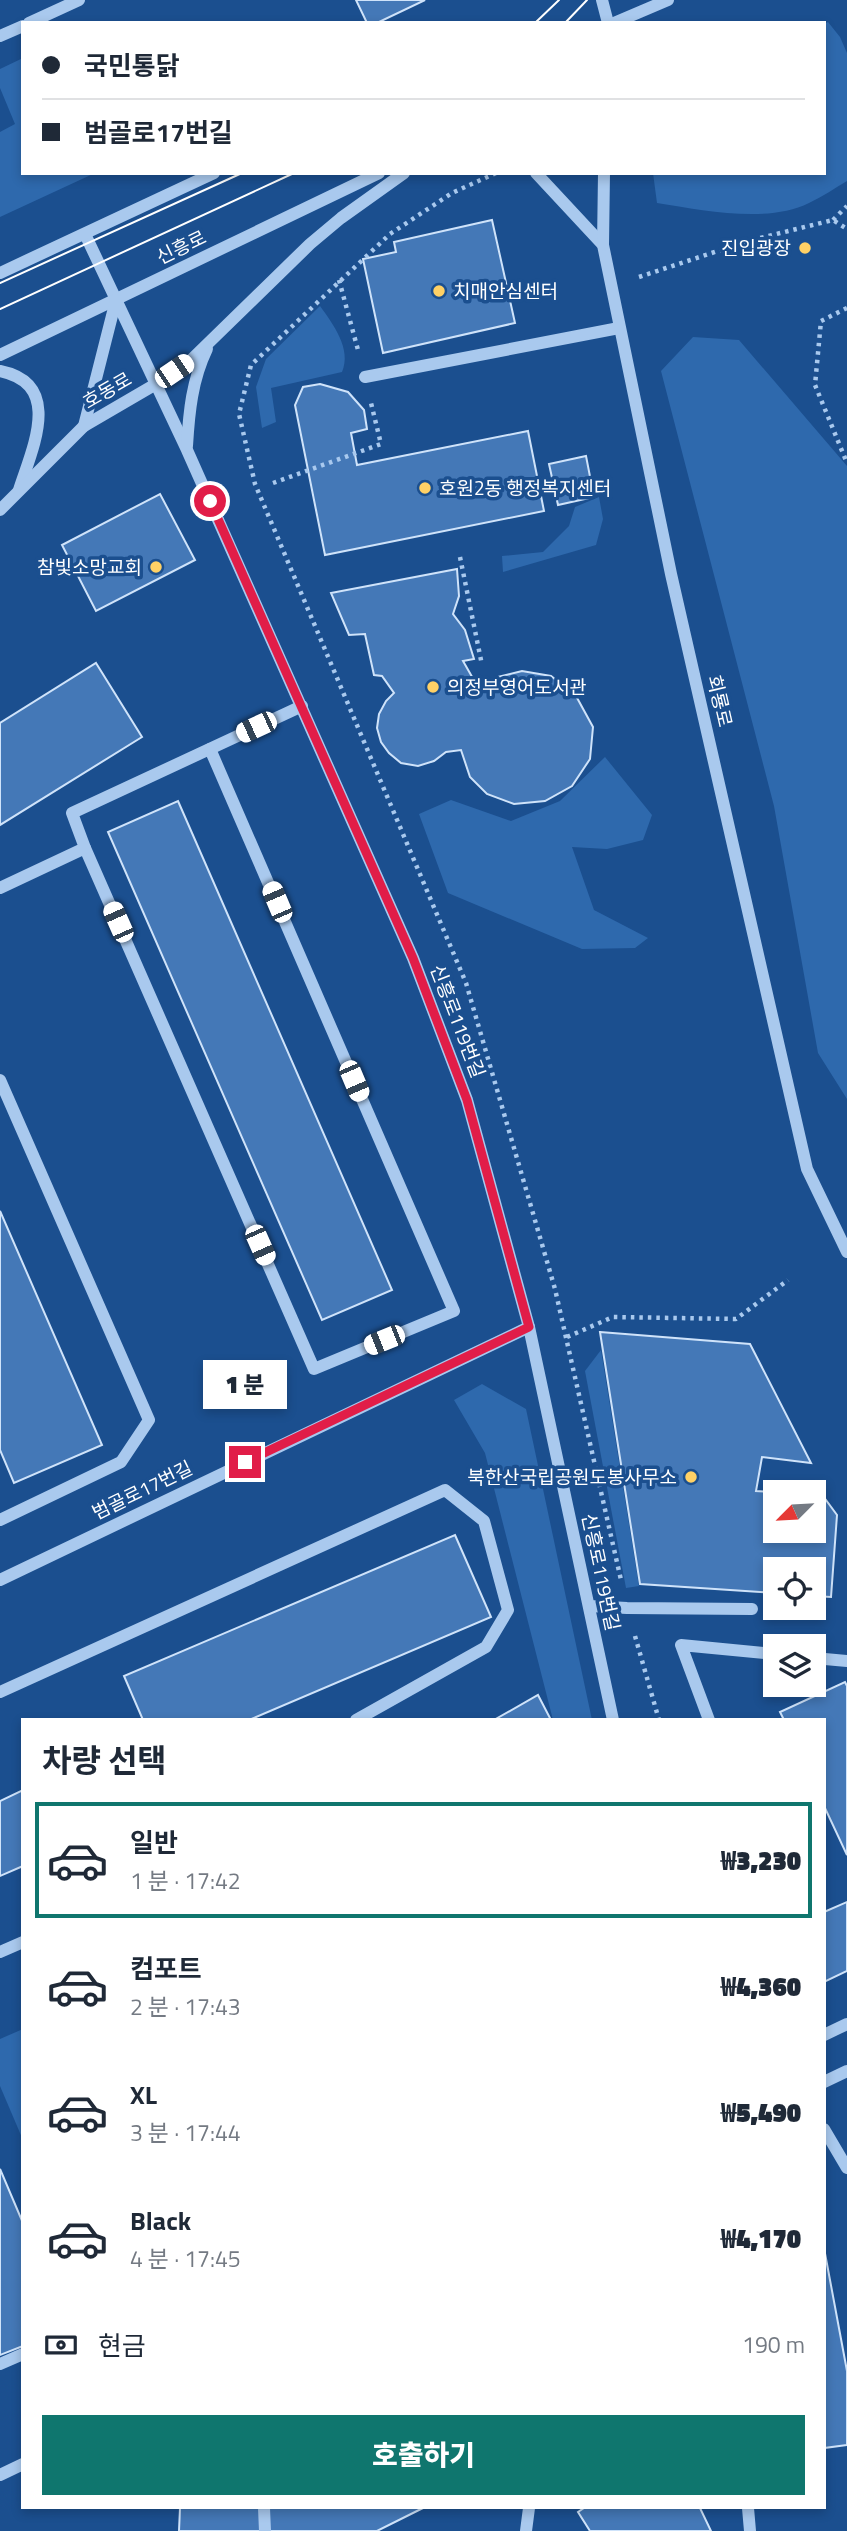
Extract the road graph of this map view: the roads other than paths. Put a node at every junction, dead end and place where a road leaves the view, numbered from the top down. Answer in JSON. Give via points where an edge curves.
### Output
{"nodes":[{"id":1,"x":602,"y":0,"type":"edge"},
{"id":2,"x":668,"y":0,"type":"edge"},
{"id":3,"x":75,"y":1,"type":"edge"},
{"id":4,"x":33,"y":21,"type":"edge"},
{"id":5,"x":607,"y":21,"type":"edge"},
{"id":6,"x":619,"y":21,"type":"edge"},
{"id":7,"x":21,"y":27,"type":"edge"},
{"id":8,"x":0,"y":36,"type":"edge"},
{"id":9,"x":210,"y":175,"type":"edge"},
{"id":10,"x":375,"y":175,"type":"edge"},
{"id":11,"x":401,"y":175,"type":"edge"},
{"id":12,"x":538,"y":175,"type":"edge"},
{"id":13,"x":604,"y":175,"type":"edge"},
{"id":14,"x":85,"y":234,"type":"junction"},
{"id":15,"x":603,"y":245,"type":"junction"},
{"id":16,"x":0,"y":273,"type":"edge"},
{"id":17,"x":116,"y":300,"type":"junction"},
{"id":18,"x":620,"y":328,"type":"junction"},
{"id":19,"x":215,"y":337,"type":"junction"},
{"id":20,"x":0,"y":355,"type":"edge"},
{"id":21,"x":0,"y":371,"type":"edge"},
{"id":22,"x":365,"y":377,"type":"road end"},
{"id":23,"x":156,"y":384,"type":"junction"},
{"id":24,"x":84,"y":426,"type":"junction"},
{"id":25,"x":187,"y":450,"type":"junction"},
{"id":26,"x":18,"y":494,"type":"junction"},
{"id":27,"x":0,"y":510,"type":"edge"},
{"id":28,"x":302,"y":706,"type":"junction"},
{"id":29,"x":210,"y":749,"type":"junction"},
{"id":30,"x":85,"y":848,"type":"junction"},
{"id":31,"x":0,"y":888,"type":"edge"},
{"id":32,"x":0,"y":1080,"type":"edge"},
{"id":33,"x":847,"y":1252,"type":"edge"},
{"id":34,"x":529,"y":1327,"type":"junction"},
{"id":35,"x":0,"y":1520,"type":"edge"},
{"id":36,"x":0,"y":1580,"type":"edge"},
{"id":37,"x":589,"y":1606,"type":"junction"},
{"id":38,"x":752,"y":1609,"type":"dead end"},
{"id":39,"x":763,"y":1653,"type":"edge"},
{"id":40,"x":826,"y":1659,"type":"edge"},
{"id":41,"x":847,"y":1661,"type":"edge"},
{"id":42,"x":0,"y":1692,"type":"edge"},
{"id":43,"x":360,"y":1718,"type":"edge"},
{"id":44,"x":613,"y":1718,"type":"edge"},
{"id":45,"x":708,"y":1718,"type":"edge"},
{"id":46,"x":21,"y":1943,"type":"edge"},
{"id":47,"x":0,"y":1951,"type":"edge"},
{"id":48,"x":847,"y":2024,"type":"edge"},
{"id":49,"x":826,"y":2034,"type":"edge"},
{"id":50,"x":847,"y":2071,"type":"edge"},
{"id":51,"x":826,"y":2081,"type":"edge"},
{"id":52,"x":826,"y":2132,"type":"edge"},
{"id":53,"x":845,"y":2160,"type":"edge"},
{"id":54,"x":21,"y":2355,"type":"edge"},
{"id":55,"x":0,"y":2364,"type":"edge"},
{"id":56,"x":21,"y":2465,"type":"edge"},
{"id":57,"x":0,"y":2475,"type":"edge"},
{"id":58,"x":264,"y":2509,"type":"edge"},
{"id":59,"x":529,"y":2509,"type":"edge"},
{"id":60,"x":748,"y":2509,"type":"edge"},
{"id":61,"x":265,"y":2531,"type":"edge"},
{"id":62,"x":526,"y":2531,"type":"edge"},
{"id":63,"x":750,"y":2531,"type":"edge"}],
"edges":[{"from":1,"to":5,"type":"street"},
{"from":2,"to":6,"type":"street"},
{"from":3,"to":4,"type":"street"},
{"from":7,"to":8,"type":"street"},
{"from":9,"to":14,"type":"street"},
{"from":10,"to":17,"type":"street","name":"신흥로"},
{"from":11,"to":19,"type":"street","name":"호동로","via":[[331,227]]},
{"from":12,"to":15,"type":"street"},
{"from":13,"to":15,"type":"street","name":"회룡로"},
{"from":14,"to":16,"type":"street"},
{"from":14,"to":17,"type":"street","name":"신흥로119번길"},
{"from":15,"to":18,"type":"street","name":"회룡로"},
{"from":17,"to":20,"type":"street","name":"신흥로"},
{"from":17,"to":23,"type":"street","name":"신흥로119번길"},
{"from":17,"to":24,"type":"street","name":"호동로"},
{"from":18,"to":22,"type":"street"},
{"from":18,"to":33,"type":"street","name":"회룡로","via":[[671,574],[807,1168]]},
{"from":19,"to":23,"type":"street","name":"호동로"},
{"from":19,"to":25,"type":"street","name":"신흥로119번길","via":[[195,377]]},
{"from":21,"to":26,"type":"street","via":[[28,384],[39,407],[39,426]]},
{"from":23,"to":24,"type":"street","name":"호동로"},
{"from":23,"to":25,"type":"street","name":"신흥로119번길"},
{"from":24,"to":26,"type":"street","name":"호동로"},
{"from":25,"to":28,"type":"street","name":"신흥로119번길"},
{"from":26,"to":27,"type":"street","name":"호동로"},
{"from":28,"to":29,"type":"street"},
{"from":28,"to":34,"type":"street","name":"신흥로119번길","via":[[413,958],[462,1087]]},
{"from":29,"to":30,"type":"street","via":[[72,813]]},
{"from":29,"to":30,"type":"street","via":[[454,1311],[314,1369]]},
{"from":30,"to":31,"type":"street"},
{"from":32,"to":35,"type":"street","via":[[149,1420],[121,1462]]},
{"from":34,"to":36,"type":"street","name":"범골로17번길"},
{"from":34,"to":37,"type":"street","name":"신흥로119번길"},
{"from":37,"to":38,"type":"street"},
{"from":37,"to":44,"type":"street","name":"신흥로119번길"},
{"from":39,"to":45,"type":"street","via":[[681,1645]]},
{"from":40,"to":41,"type":"street"},
{"from":42,"to":43,"type":"street","via":[[445,1490],[484,1521],[508,1610],[486,1647]]},
{"from":46,"to":47,"type":"street"},
{"from":48,"to":49,"type":"street"},
{"from":50,"to":51,"type":"street"},
{"from":52,"to":53,"type":"street"},
{"from":54,"to":55,"type":"street"},
{"from":56,"to":57,"type":"street"},
{"from":58,"to":61,"type":"street"},
{"from":59,"to":62,"type":"street"},
{"from":60,"to":63,"type":"street"}]}
